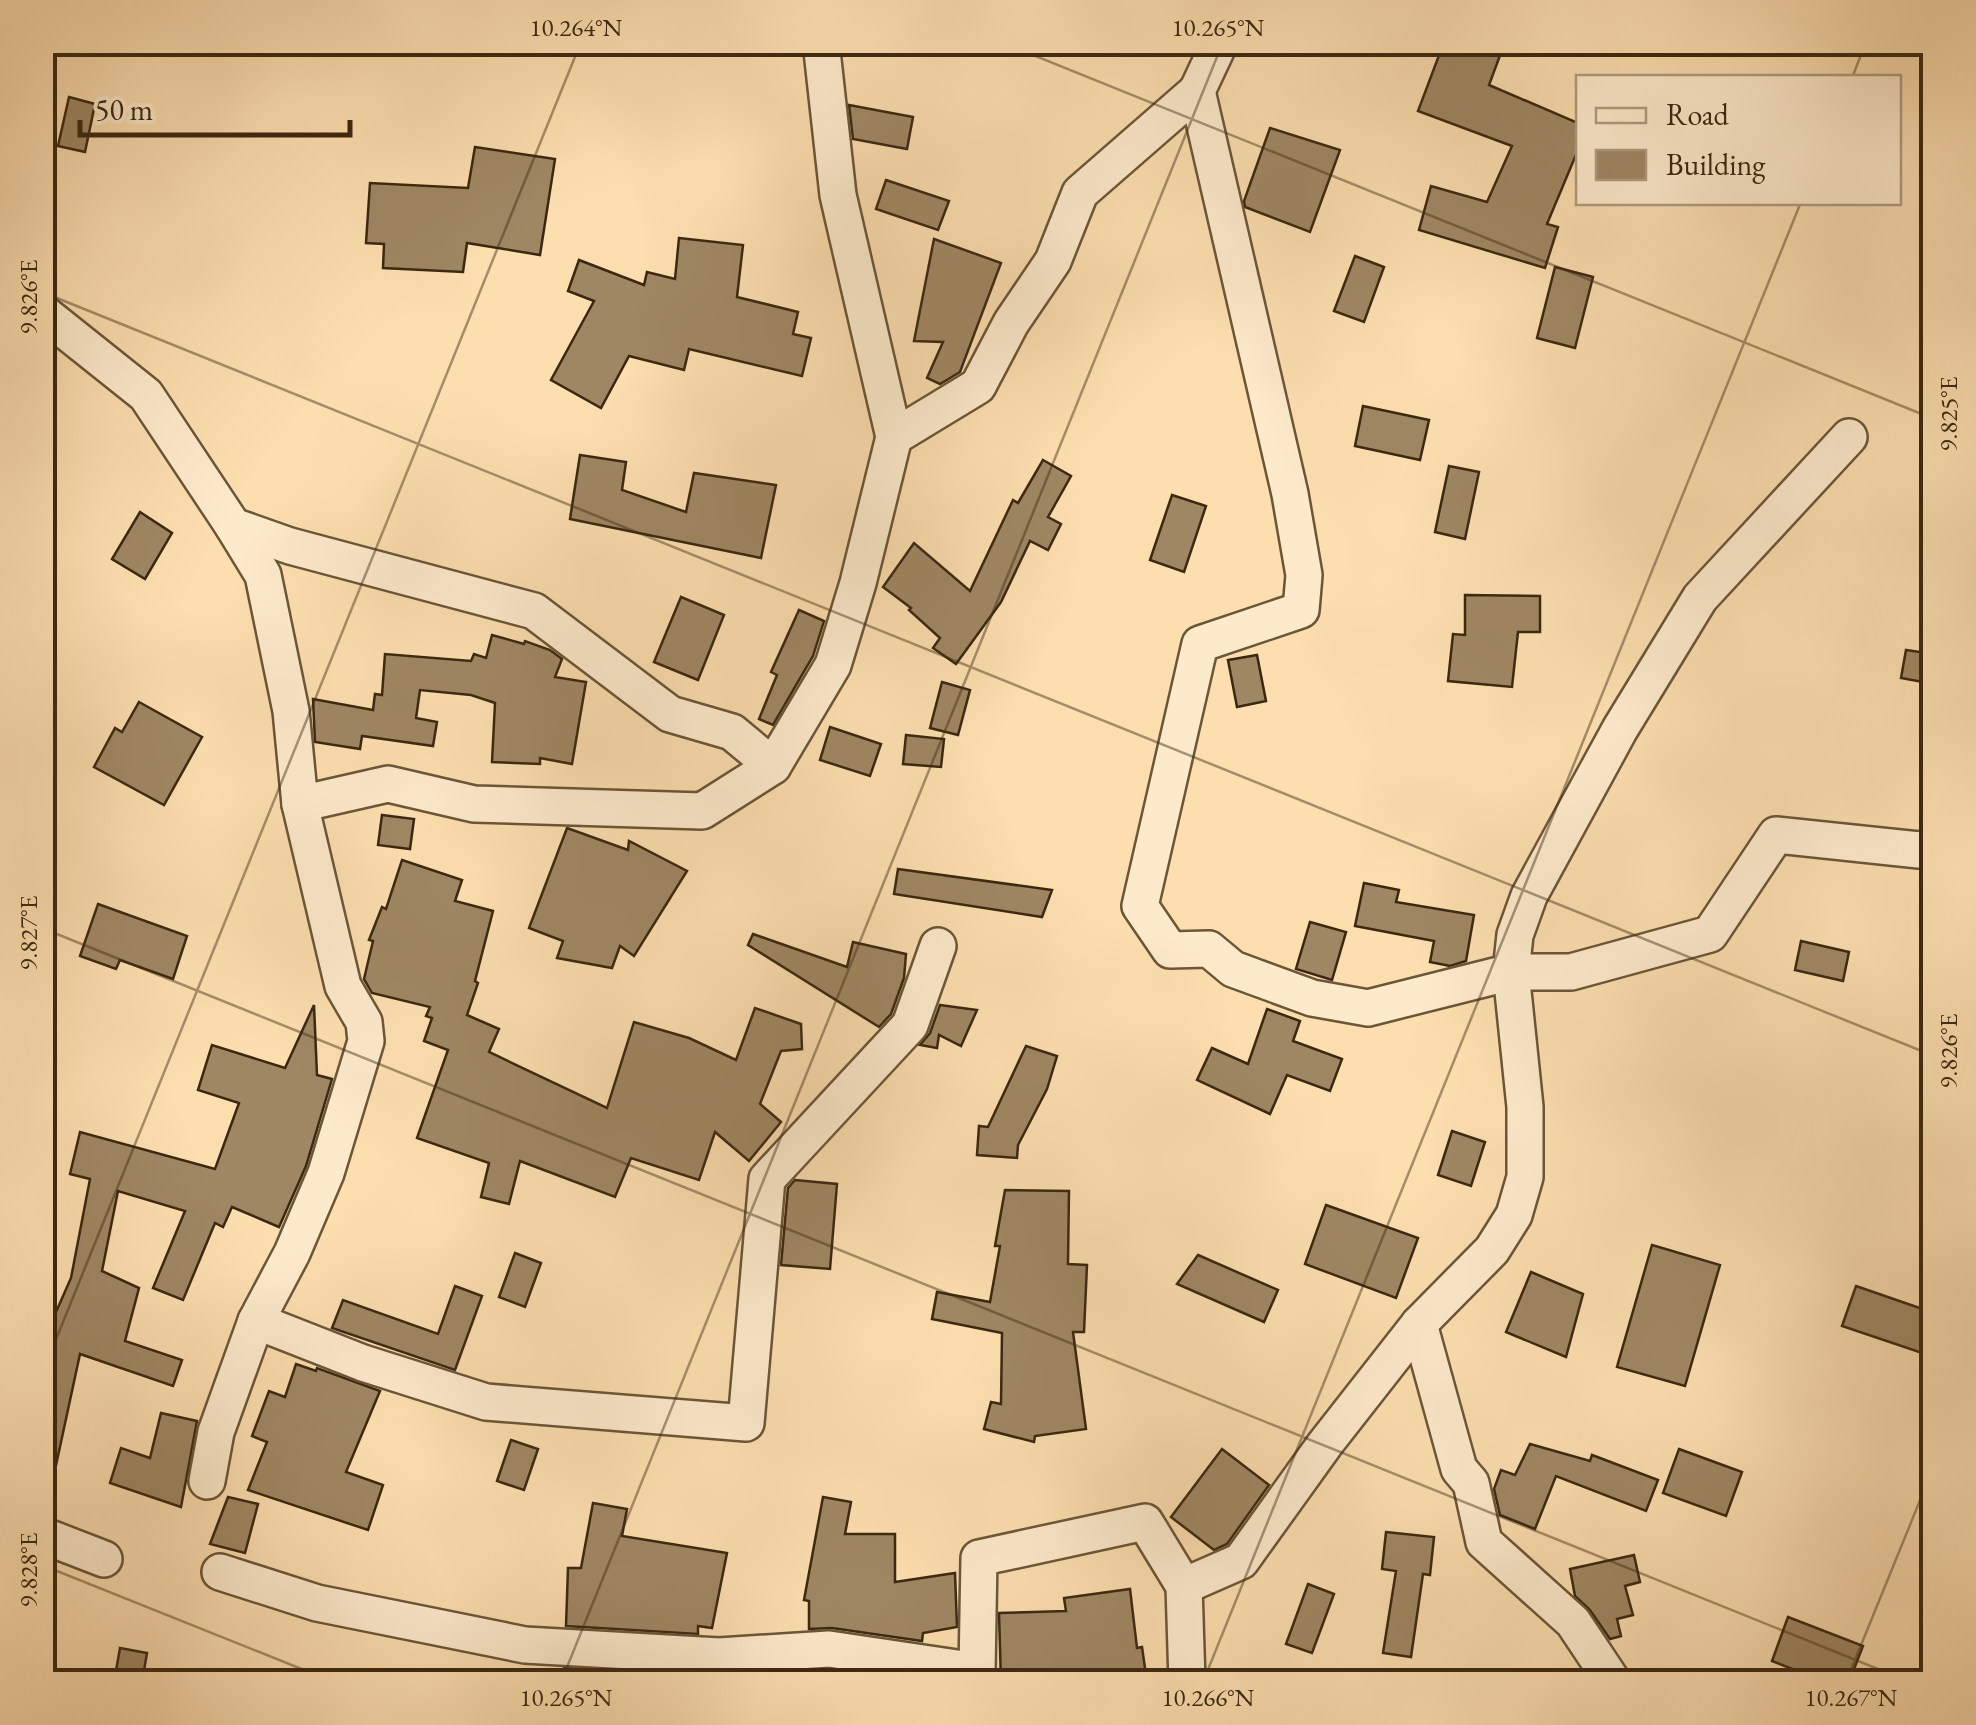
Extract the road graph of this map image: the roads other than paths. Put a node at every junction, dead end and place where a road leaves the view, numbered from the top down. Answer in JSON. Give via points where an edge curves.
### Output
{"nodes":[{"id":1,"x":821,"y":42,"type":"edge"},
{"id":2,"x":1220,"y":42,"type":"edge"},
{"id":3,"x":1196,"y":91,"type":"junction"},
{"id":4,"x":42,"y":312,"type":"edge"},
{"id":5,"x":894,"y":437,"type":"junction"},
{"id":6,"x":1849,"y":437,"type":"dead end"},
{"id":7,"x":233,"y":526,"type":"junction"},
{"id":8,"x":773,"y":766,"type":"junction"},
{"id":9,"x":300,"y":804,"type":"junction"},
{"id":10,"x":1934,"y":846,"type":"edge"},
{"id":11,"x":938,"y":946,"type":"dead end"},
{"id":12,"x":1511,"y":972,"type":"junction"},
{"id":13,"x":256,"y":1321,"type":"junction"},
{"id":14,"x":1419,"y":1324,"type":"junction"},
{"id":15,"x":206,"y":1480,"type":"dead end"},
{"id":16,"x":42,"y":1535,"type":"edge"},
{"id":17,"x":104,"y":1560,"type":"dead end"},
{"id":18,"x":220,"y":1572,"type":"dead end"},
{"id":19,"x":1184,"y":1586,"type":"junction"},
{"id":20,"x":719,"y":1670,"type":"edge"},
{"id":21,"x":1187,"y":1682,"type":"edge"},
{"id":22,"x":1613,"y":1682,"type":"edge"}],
"edges":[{"from":1,"to":5,"type":"street","via":[[838,195]]},
{"from":2,"to":3,"type":"street"},
{"from":3,"to":5,"type":"street","via":[[1080,192],[1054,261],[978,386]]},
{"from":3,"to":12,"type":"street","via":[[1304,575],[1301,610],[1200,644],[1140,906],[1170,950],[1209,950],[1233,969],[1331,1002],[1368,1008]]},
{"from":4,"to":7,"type":"street","via":[[146,395]]},
{"from":5,"to":8,"type":"street","via":[[834,665]]},
{"from":6,"to":12,"type":"street","via":[[1700,598],[1528,896]]},
{"from":7,"to":8,"type":"street","via":[[534,611],[670,714],[732,732]]},
{"from":7,"to":9,"type":"street","via":[[263,576],[291,711]]},
{"from":8,"to":9,"type":"street","via":[[702,811],[474,804],[388,784]]},
{"from":9,"to":13,"type":"street","via":[[343,986],[364,1022],[366,1041],[326,1173]]},
{"from":10,"to":12,"type":"street","via":[[1919,850],[1776,835],[1710,934],[1572,972]]},
{"from":11,"to":13,"type":"street","via":[[910,1024],[767,1179],[746,1423],[486,1402]]},
{"from":12,"to":14,"type":"street","via":[[1524,1177],[1514,1215],[1492,1250]]},
{"from":13,"to":15,"type":"street"},
{"from":14,"to":19,"type":"street","via":[[1241,1561]]},
{"from":14,"to":22,"type":"street","via":[[1484,1542],[1573,1622]]},
{"from":16,"to":17,"type":"street"},
{"from":18,"to":20,"type":"street","via":[[316,1603],[525,1645]]},
{"from":19,"to":20,"type":"street","via":[[1146,1522],[979,1558],[977,1671],[829,1649]]},
{"from":19,"to":21,"type":"street"}]}
